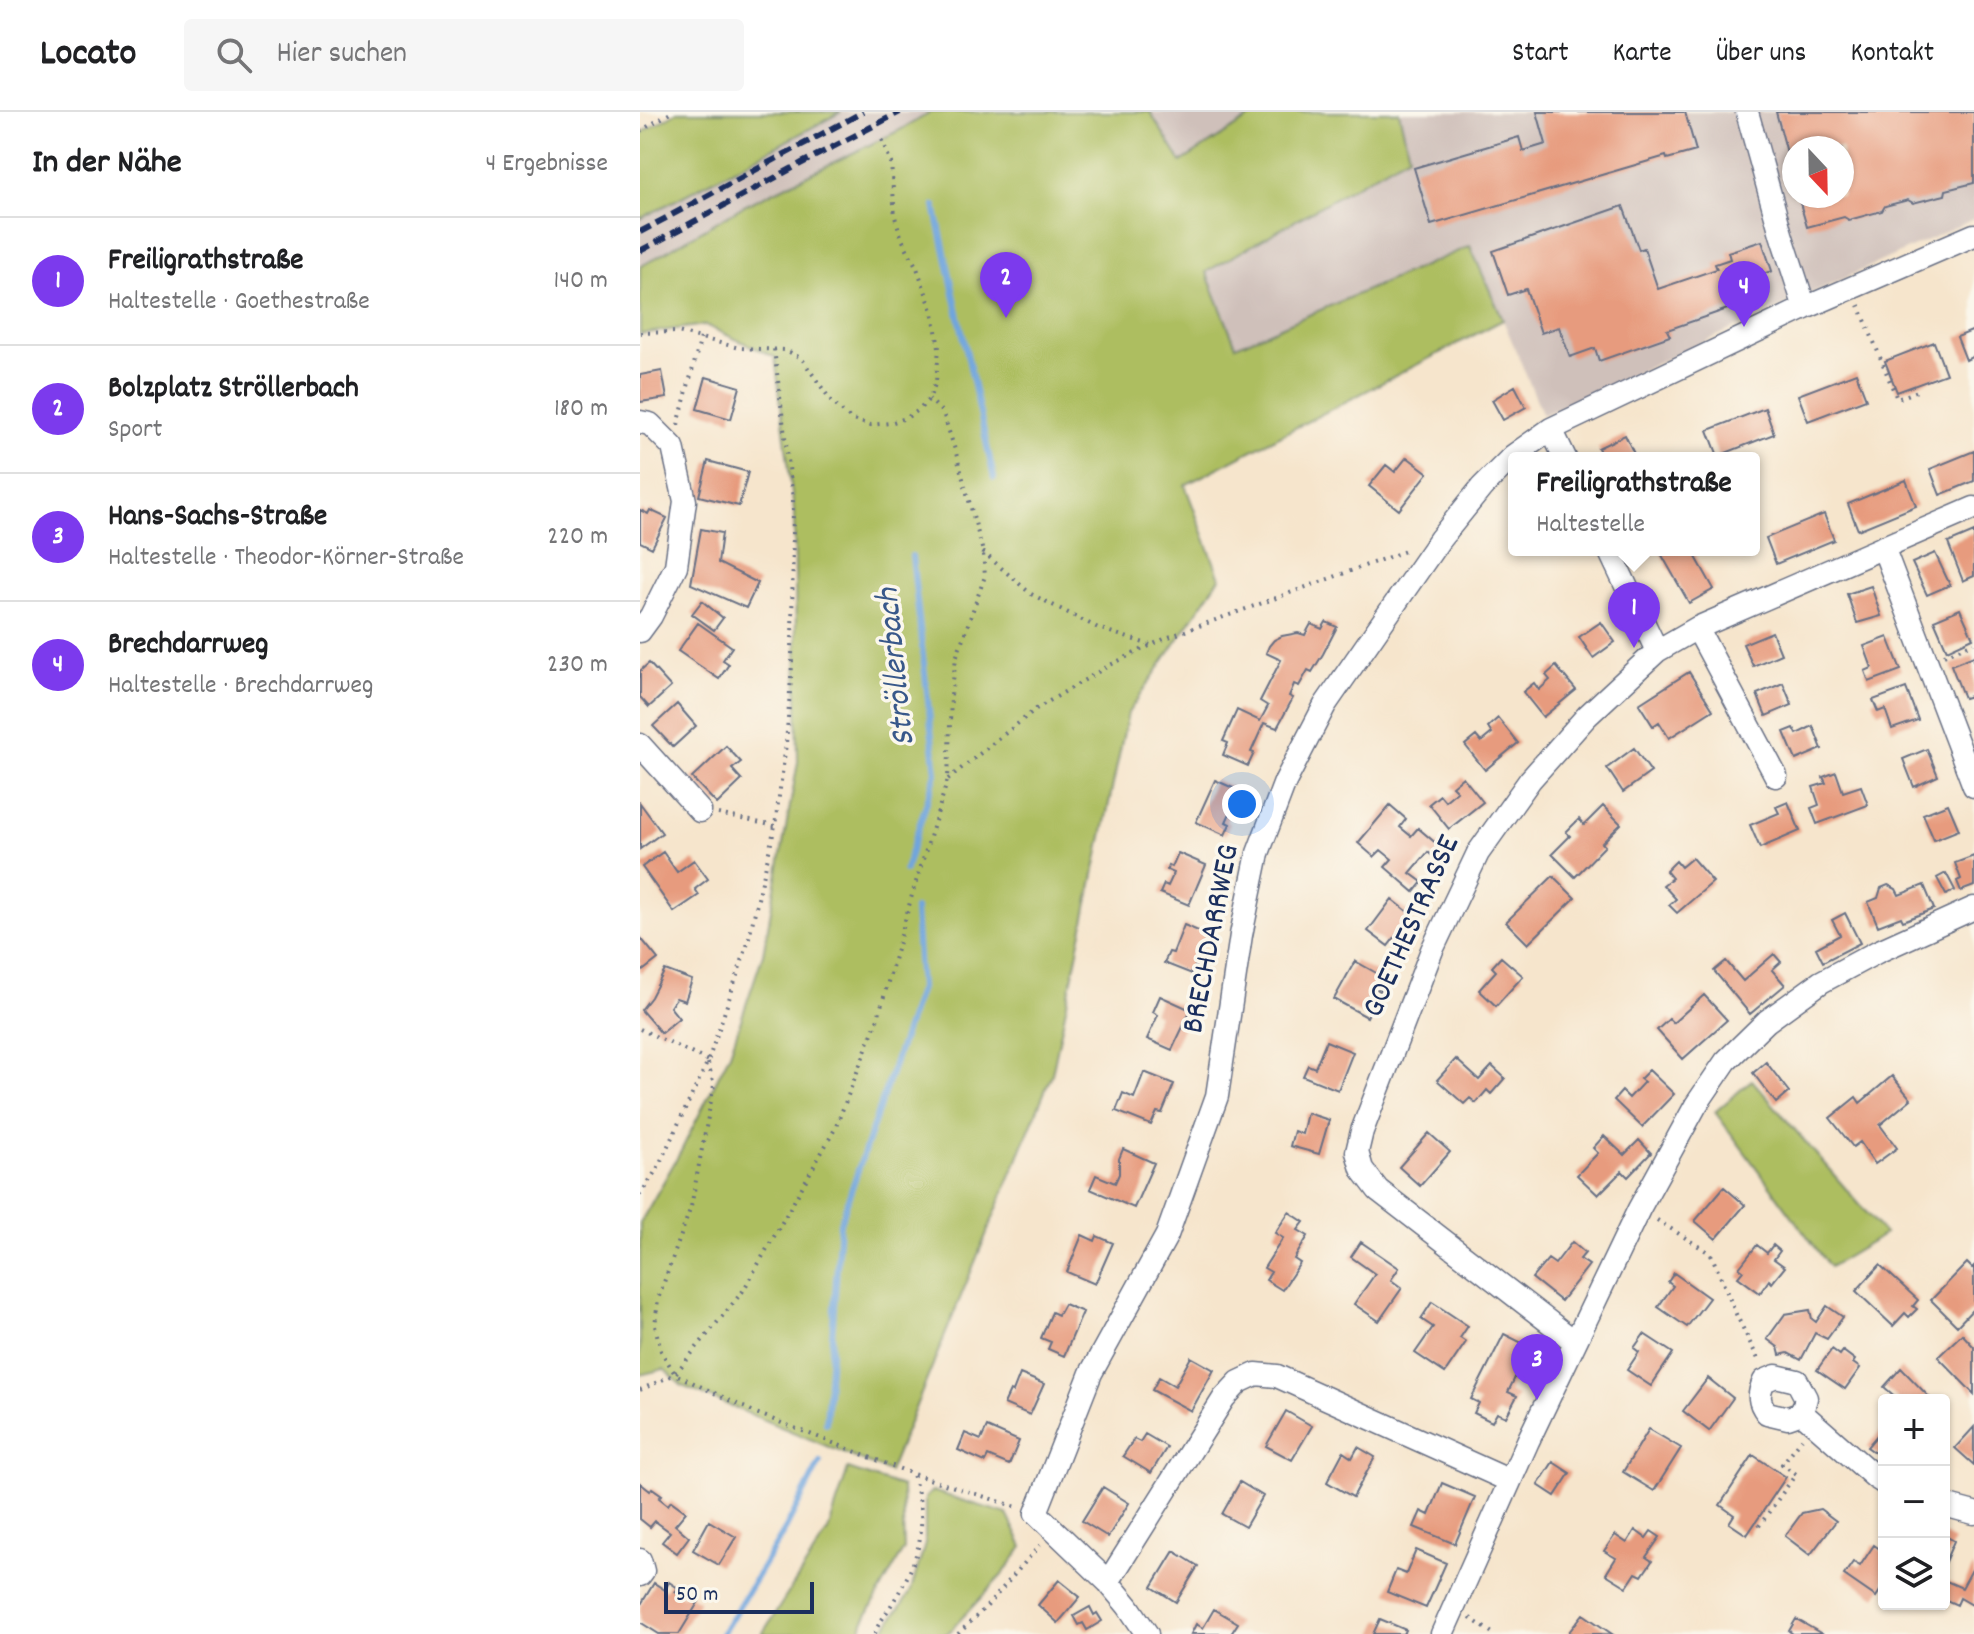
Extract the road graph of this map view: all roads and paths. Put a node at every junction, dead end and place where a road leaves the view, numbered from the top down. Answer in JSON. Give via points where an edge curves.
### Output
{"nodes":[{"id":1,"x":672,"y":112,"type":"edge"},
{"id":2,"x":1747,"y":112,"type":"edge"},
{"id":3,"x":640,"y":131,"type":"edge"},
{"id":4,"x":882,"y":139,"type":"dead end"},
{"id":5,"x":1974,"y":235,"type":"edge"},
{"id":6,"x":1859,"y":305,"type":"dead end"},
{"id":7,"x":1805,"y":308,"type":"junction"},
{"id":8,"x":640,"y":333,"type":"edge"},
{"id":9,"x":701,"y":337,"type":"junction"},
{"id":10,"x":774,"y":349,"type":"junction"},
{"id":11,"x":1920,"y":390,"type":"dead end"},
{"id":12,"x":929,"y":399,"type":"junction"},
{"id":13,"x":640,"y":422,"type":"edge"},
{"id":14,"x":1551,"y":429,"type":"junction"},
{"id":15,"x":673,"y":447,"type":"junction"},
{"id":16,"x":1519,"y":452,"type":"edge"},
{"id":17,"x":1562,"y":452,"type":"edge"},
{"id":18,"x":1508,"y":461,"type":"edge"},
{"id":19,"x":1974,"y":508,"type":"edge"},
{"id":20,"x":1440,"y":539,"type":"junction"},
{"id":21,"x":1883,"y":547,"type":"junction"},
{"id":22,"x":983,"y":552,"type":"junction"},
{"id":23,"x":1612,"y":556,"type":"edge"},
{"id":24,"x":1697,"y":628,"type":"junction"},
{"id":25,"x":640,"y":631,"type":"edge"},
{"id":26,"x":1974,"y":643,"type":"edge"},
{"id":27,"x":1151,"y":645,"type":"junction"},
{"id":28,"x":1657,"y":651,"type":"junction"},
{"id":29,"x":1927,"y":662,"type":"junction"},
{"id":30,"x":640,"y":745,"type":"edge"},
{"id":31,"x":1776,"y":776,"type":"dead end"},
{"id":32,"x":948,"y":779,"type":"junction"},
{"id":33,"x":1974,"y":786,"type":"edge"},
{"id":34,"x":700,"y":811,"type":"joint"},
{"id":35,"x":775,"y":826,"type":"junction"},
{"id":36,"x":1974,"y":908,"type":"edge"},
{"id":37,"x":640,"y":1029,"type":"edge"},
{"id":38,"x":708,"y":1061,"type":"junction"},
{"id":39,"x":640,"y":1195,"type":"edge"},
{"id":40,"x":1639,"y":1209,"type":"junction"},
{"id":41,"x":1575,"y":1342,"type":"junction"},
{"id":42,"x":675,"y":1374,"type":"junction"},
{"id":43,"x":1769,"y":1379,"type":"junction"},
{"id":44,"x":640,"y":1390,"type":"edge"},
{"id":45,"x":1807,"y":1418,"type":"junction"},
{"id":46,"x":913,"y":1474,"type":"junction"},
{"id":47,"x":1510,"y":1481,"type":"junction"},
{"id":48,"x":1878,"y":1481,"type":"edge"},
{"id":49,"x":1950,"y":1507,"type":"edge"},
{"id":50,"x":1036,"y":1513,"type":"junction"},
{"id":51,"x":1974,"y":1513,"type":"edge"},
{"id":52,"x":1759,"y":1526,"type":"dead end"},
{"id":53,"x":1055,"y":1530,"type":"junction"},
{"id":54,"x":640,"y":1560,"type":"edge"},
{"id":55,"x":640,"y":1575,"type":"edge"},
{"id":56,"x":1108,"y":1582,"type":"junction"},
{"id":57,"x":1454,"y":1607,"type":"junction"},
{"id":58,"x":875,"y":1634,"type":"edge"},
{"id":59,"x":958,"y":1634,"type":"edge"},
{"id":60,"x":1147,"y":1634,"type":"edge"},
{"id":61,"x":1442,"y":1634,"type":"edge"},
{"id":62,"x":1494,"y":1634,"type":"edge"}],
"edges":[{"from":1,"to":3,"type":"path"},
{"from":2,"to":7,"type":"street"},
{"from":4,"to":12,"type":"path","via":[[891,163],[895,217],[933,313],[939,348]]},
{"from":5,"to":7,"type":"street","name":"BRECHDARRWEG"},
{"from":6,"to":11,"type":"path","via":[[1897,399]]},
{"from":7,"to":14,"type":"street","name":"BRECHDARRWEG"},
{"from":8,"to":9,"type":"path"},
{"from":9,"to":10,"type":"path","via":[[739,348]]},
{"from":9,"to":15,"type":"path"},
{"from":10,"to":12,"type":"path","via":[[802,359],[832,402],[852,420],[890,423],[906,418]]},
{"from":10,"to":35,"type":"path","via":[[793,499],[792,665]]},
{"from":12,"to":22,"type":"path","via":[[943,413]]},
{"from":13,"to":15,"type":"street","via":[[650,424]]},
{"from":14,"to":16,"type":"street","name":"BRECHDARRWEG"},
{"from":14,"to":17,"type":"street"},
{"from":15,"to":25,"type":"street","via":[[685,501],[676,566]]},
{"from":18,"to":20,"type":"street","name":"BRECHDARRWEG"},
{"from":19,"to":21,"type":"street","name":"GOETHESTRASSE"},
{"from":20,"to":27,"type":"path"},
{"from":20,"to":50,"type":"street","name":"BRECHDARRWEG","via":[[1325,705],[1285,782],[1258,853],[1217,1096],[1167,1235],[1091,1373]]},
{"from":21,"to":24,"type":"street","name":"GOETHESTRASSE"},
{"from":21,"to":29,"type":"street"},
{"from":22,"to":27,"type":"path","via":[[1031,594],[1098,628]]},
{"from":22,"to":32,"type":"path","via":[[985,576],[956,658]]},
{"from":23,"to":28,"type":"street"},
{"from":24,"to":28,"type":"street","name":"GOETHESTRASSE"},
{"from":24,"to":31,"type":"street"},
{"from":26,"to":29,"type":"path"},
{"from":27,"to":32,"type":"path","via":[[1036,709]]},
{"from":28,"to":41,"type":"street","name":"GOETHESTRASSE","via":[[1587,716],[1530,780],[1478,853],[1432,950],[1357,1152],[1378,1190]]},
{"from":29,"to":33,"type":"street"},
{"from":30,"to":34,"type":"street"},
{"from":32,"to":42,"type":"path","via":[[878,1018],[835,1129],[743,1291]]},
{"from":34,"to":35,"type":"path"},
{"from":35,"to":38,"type":"path","via":[[747,946]]},
{"from":36,"to":40,"type":"street","via":[[1821,982],[1767,1021],[1726,1061],[1696,1105]]},
{"from":37,"to":38,"type":"path"},
{"from":38,"to":39,"type":"path"},
{"from":38,"to":42,"type":"path","via":[[714,1085],[691,1207],[658,1299],[655,1326],[661,1351]]},
{"from":40,"to":41,"type":"street"},
{"from":40,"to":43,"type":"path","via":[[1711,1254]]},
{"from":41,"to":47,"type":"street"},
{"from":42,"to":44,"type":"path"},
{"from":42,"to":46,"type":"path","via":[[756,1413]]},
{"from":43,"to":45,"type":"street","via":[[1797,1381],[1806,1398]]},
{"from":43,"to":45,"type":"street","via":[[1759,1391],[1759,1403],[1767,1413]]},
{"from":45,"to":48,"type":"street"},
{"from":45,"to":52,"type":"path","via":[[1782,1464],[1796,1474]]},
{"from":46,"to":50,"type":"path"},
{"from":46,"to":58,"type":"path","via":[[921,1512],[919,1548]]},
{"from":47,"to":56,"type":"street","via":[[1277,1376],[1256,1374],[1224,1398]]},
{"from":47,"to":57,"type":"street"},
{"from":49,"to":51,"type":"street"},
{"from":50,"to":53,"type":"street"},
{"from":53,"to":56,"type":"street"},
{"from":53,"to":59,"type":"path"},
{"from":54,"to":55,"type":"street"},
{"from":56,"to":60,"type":"street"},
{"from":57,"to":61,"type":"street"},
{"from":57,"to":62,"type":"path"}]}
